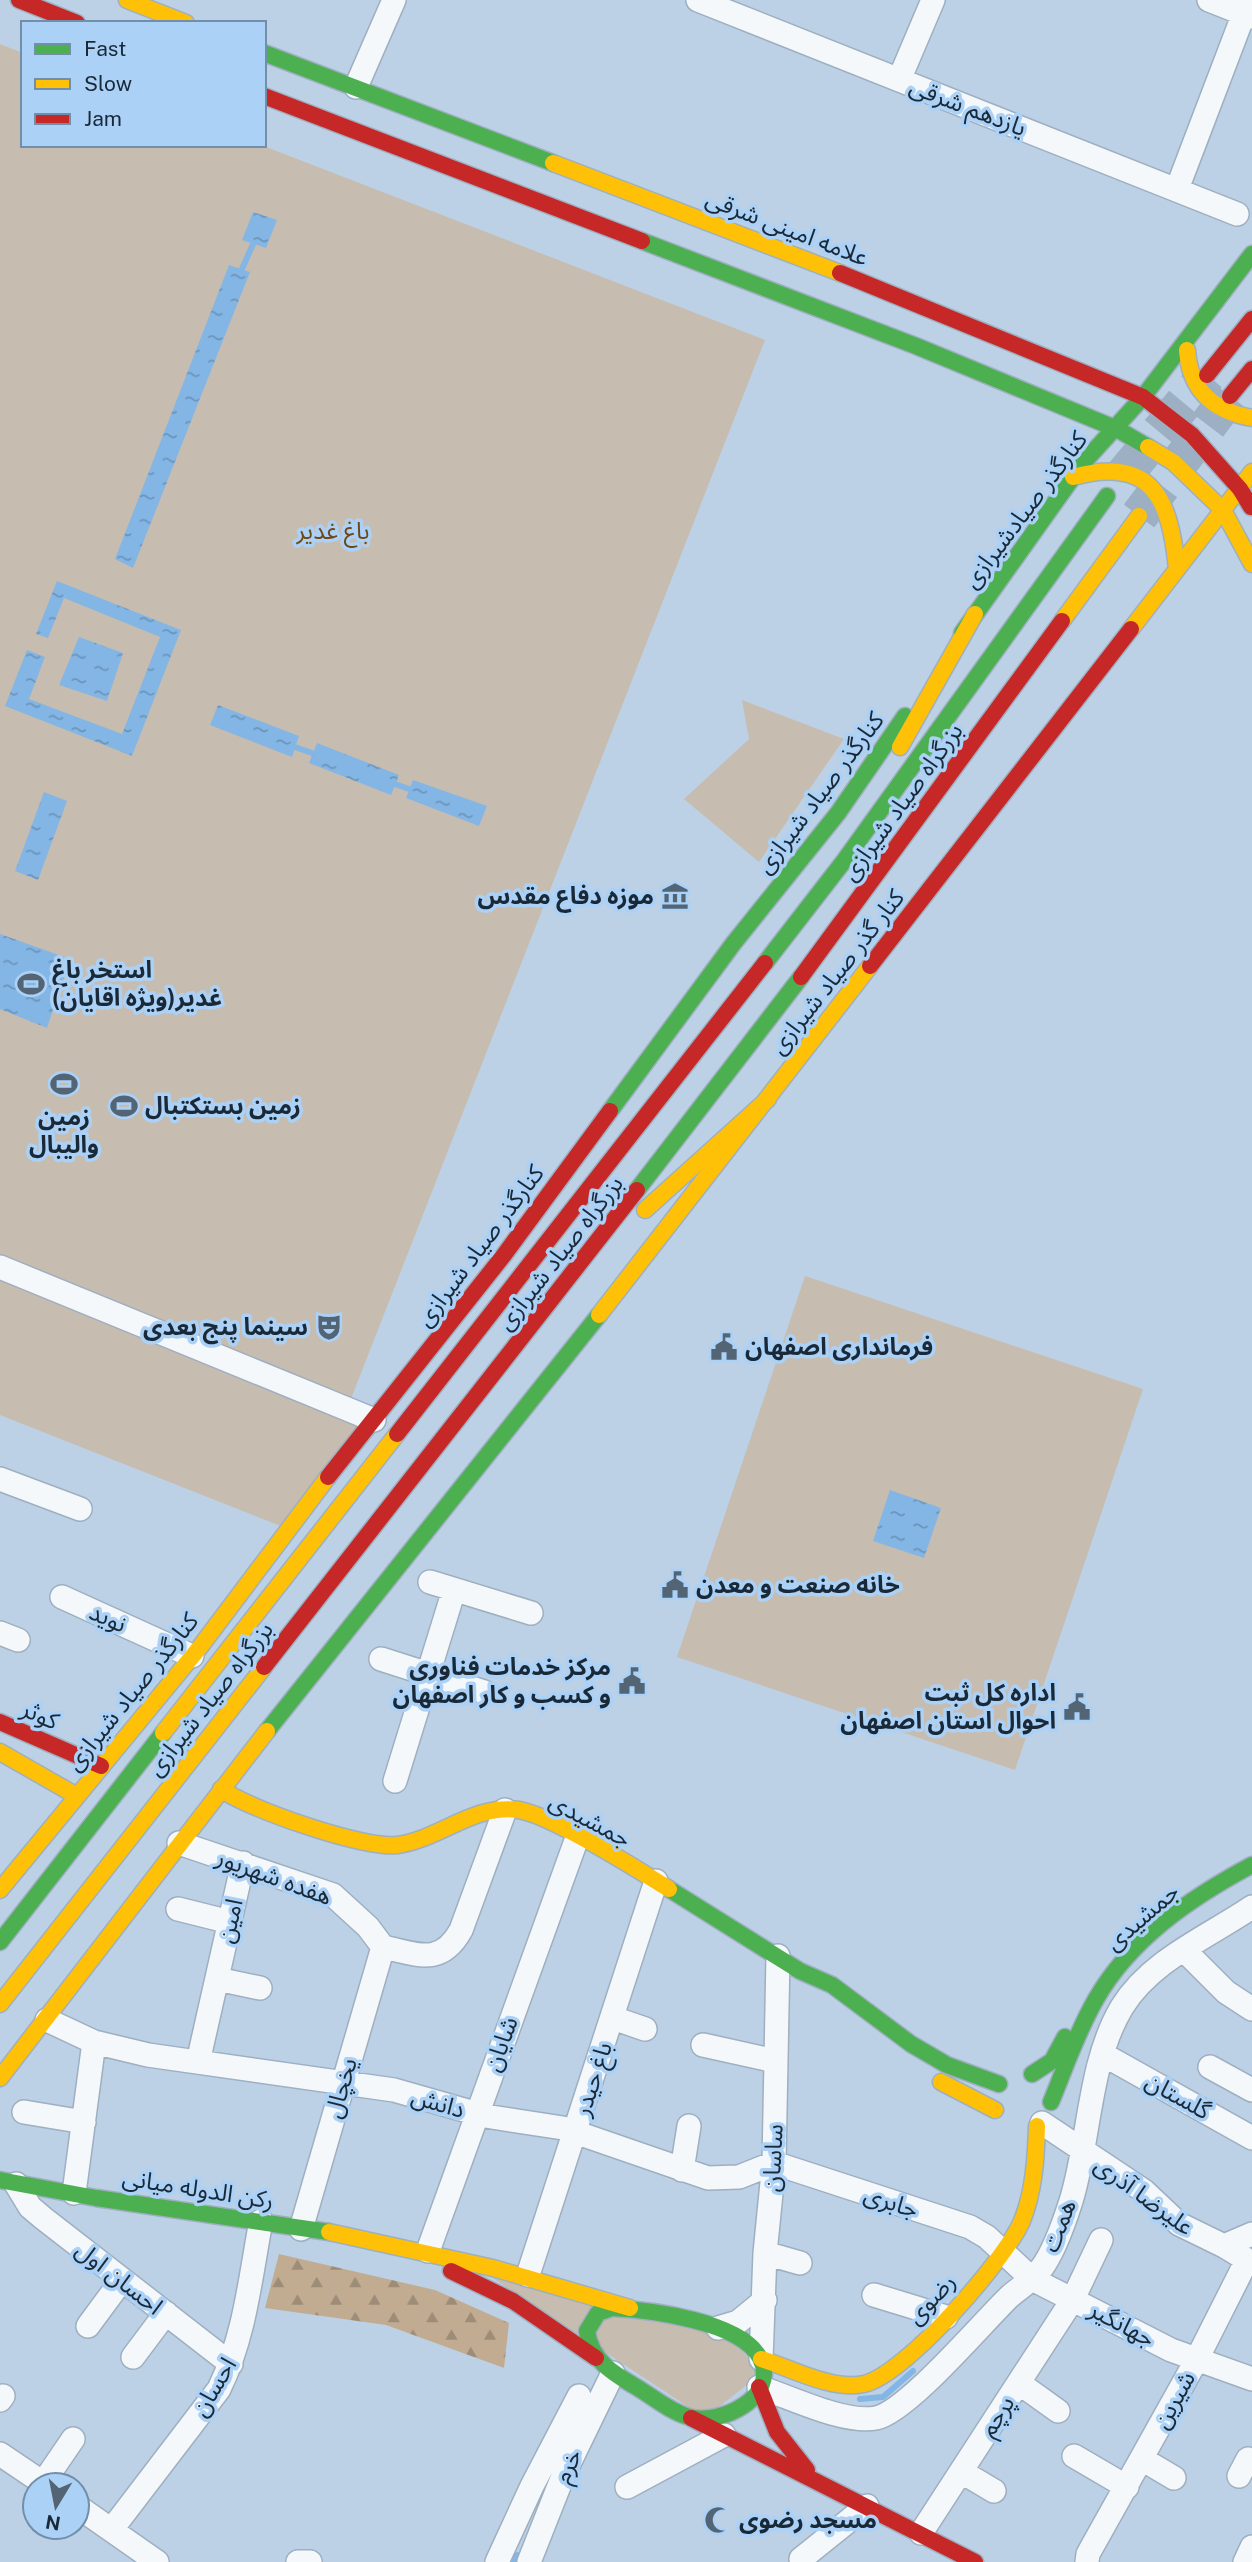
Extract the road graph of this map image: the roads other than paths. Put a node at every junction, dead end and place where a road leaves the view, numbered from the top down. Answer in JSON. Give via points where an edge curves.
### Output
{"nodes":[{"id":1,"x":19,"y":0,"type":"edge"},
{"id":2,"x":127,"y":0,"type":"edge"},
{"id":3,"x":394,"y":0,"type":"edge"},
{"id":4,"x":698,"y":0,"type":"edge"},
{"id":5,"x":933,"y":0,"type":"edge"},
{"id":6,"x":1209,"y":0,"type":"edge"},
{"id":7,"x":1248,"y":10,"type":"edge"},
{"id":8,"x":72,"y":21,"type":"edge"},
{"id":9,"x":181,"y":21,"type":"edge"},
{"id":10,"x":266,"y":54,"type":"edge"},
{"id":11,"x":899,"y":80,"type":"junction"},
{"id":12,"x":356,"y":87,"type":"junction"},
{"id":13,"x":266,"y":97,"type":"edge"},
{"id":14,"x":1177,"y":189,"type":"junction"},
{"id":15,"x":616,"y":209,"type":"junction"},
{"id":16,"x":1237,"y":214,"type":"dead end"},
{"id":17,"x":1252,"y":254,"type":"edge"},
{"id":18,"x":1252,"y":319,"type":"edge"},
{"id":19,"x":1194,"y":329,"type":"junction"},
{"id":20,"x":1164,"y":369,"type":"junction"},
{"id":21,"x":1252,"y":369,"type":"edge"},
{"id":22,"x":1207,"y":375,"type":"tunnel mouth"},
{"id":23,"x":1108,"y":382,"type":"junction"},
{"id":24,"x":1230,"y":396,"type":"tunnel mouth"},
{"id":25,"x":1143,"y":397,"type":"junction"},
{"id":26,"x":1059,"y":405,"type":"junction"},
{"id":27,"x":1252,"y":418,"type":"edge"},
{"id":28,"x":1116,"y":429,"type":"junction"},
{"id":29,"x":1083,"y":463,"type":"junction"},
{"id":30,"x":1252,"y":472,"type":"edge"},
{"id":31,"x":1073,"y":477,"type":"junction"},
{"id":32,"x":1240,"y":489,"type":"junction"},
{"id":33,"x":1107,"y":496,"type":"dead end"},
{"id":34,"x":1252,"y":508,"type":"edge"},
{"id":35,"x":1223,"y":510,"type":"junction"},
{"id":36,"x":1139,"y":516,"type":"tunnel mouth"},
{"id":37,"x":1211,"y":555,"type":"dead end"},
{"id":38,"x":1244,"y":566,"type":"edge"},
{"id":39,"x":1177,"y":569,"type":"junction"},
{"id":40,"x":1252,"y":580,"type":"edge"},
{"id":41,"x":975,"y":614,"type":"junction"},
{"id":42,"x":768,"y":1099,"type":"junction"},
{"id":43,"x":564,"y":1223,"type":"junction"},
{"id":44,"x":0,"y":1267,"type":"edge"},
{"id":45,"x":566,"y":1282,"type":"junction"},
{"id":46,"x":374,"y":1420,"type":"junction"},
{"id":47,"x":0,"y":1479,"type":"edge"},
{"id":48,"x":80,"y":1509,"type":"dead end"},
{"id":49,"x":430,"y":1582,"type":"dead end"},
{"id":50,"x":454,"y":1590,"type":"junction"},
{"id":51,"x":62,"y":1597,"type":"dead end"},
{"id":52,"x":531,"y":1613,"type":"dead end"},
{"id":53,"x":192,"y":1656,"type":"junction"},
{"id":54,"x":381,"y":1659,"type":"dead end"},
{"id":55,"x":427,"y":1675,"type":"junction"},
{"id":56,"x":484,"y":1692,"type":"dead end"},
{"id":57,"x":0,"y":1722,"type":"edge"},
{"id":58,"x":0,"y":1752,"type":"edge"},
{"id":59,"x":101,"y":1766,"type":"junction"},
{"id":60,"x":395,"y":1781,"type":"dead end"},
{"id":61,"x":221,"y":1789,"type":"junction"},
{"id":62,"x":77,"y":1796,"type":"junction"},
{"id":63,"x":505,"y":1810,"type":"junction"},
{"id":64,"x":578,"y":1838,"type":"junction"},
{"id":65,"x":179,"y":1843,"type":"junction"},
{"id":66,"x":1252,"y":1854,"type":"edge"},
{"id":67,"x":243,"y":1863,"type":"junction"},
{"id":68,"x":1252,"y":1866,"type":"edge"},
{"id":69,"x":656,"y":1881,"type":"junction"},
{"id":70,"x":0,"y":1889,"type":"edge"},
{"id":71,"x":1252,"y":1907,"type":"edge"},
{"id":72,"x":178,"y":1909,"type":"dead end"},
{"id":73,"x":230,"y":1922,"type":"junction"},
{"id":74,"x":0,"y":1942,"type":"edge"},
{"id":75,"x":383,"y":1947,"type":"junction"},
{"id":76,"x":1184,"y":1950,"type":"junction"},
{"id":77,"x":778,"y":1956,"type":"junction"},
{"id":78,"x":217,"y":1979,"type":"junction"},
{"id":79,"x":260,"y":1988,"type":"dead end"},
{"id":80,"x":0,"y":2004,"type":"edge"},
{"id":81,"x":1252,"y":2009,"type":"edge"},
{"id":82,"x":613,"y":2018,"type":"junction"},
{"id":83,"x":47,"y":2020,"type":"junction"},
{"id":84,"x":645,"y":2029,"type":"dead end"},
{"id":85,"x":884,"y":2033,"type":"junction"},
{"id":86,"x":94,"y":2042,"type":"junction"},
{"id":87,"x":703,"y":2045,"type":"dead end"},
{"id":88,"x":1104,"y":2055,"type":"junction"},
{"id":89,"x":775,"y":2060,"type":"junction"},
{"id":90,"x":198,"y":2062,"type":"junction"},
{"id":91,"x":1210,"y":2067,"type":"dead end"},
{"id":92,"x":1032,"y":2074,"type":"junction"},
{"id":93,"x":0,"y":2078,"type":"edge"},
{"id":94,"x":342,"y":2081,"type":"junction"},
{"id":95,"x":999,"y":2084,"type":"junction"},
{"id":96,"x":1252,"y":2091,"type":"edge"},
{"id":97,"x":995,"y":2110,"type":"junction"},
{"id":98,"x":24,"y":2112,"type":"dead end"},
{"id":99,"x":476,"y":2113,"type":"junction"},
{"id":100,"x":1038,"y":2120,"type":"junction"},
{"id":101,"x":83,"y":2122,"type":"junction"},
{"id":102,"x":1005,"y":2124,"type":"dead end"},
{"id":103,"x":689,"y":2126,"type":"dead end"},
{"id":104,"x":576,"y":2132,"type":"junction"},
{"id":105,"x":1252,"y":2138,"type":"edge"},
{"id":106,"x":1081,"y":2151,"type":"junction"},
{"id":107,"x":774,"y":2163,"type":"junction"},
{"id":108,"x":0,"y":2166,"type":"edge"},
{"id":109,"x":682,"y":2170,"type":"junction"},
{"id":110,"x":8,"y":2182,"type":"edge"},
{"id":111,"x":74,"y":2193,"type":"junction"},
{"id":112,"x":261,"y":2221,"type":"junction"},
{"id":113,"x":301,"y":2229,"type":"junction"},
{"id":114,"x":1252,"y":2234,"type":"edge"},
{"id":115,"x":1101,"y":2240,"type":"dead end"},
{"id":116,"x":388,"y":2244,"type":"junction"},
{"id":117,"x":1224,"y":2246,"type":"junction"},
{"id":118,"x":428,"y":2251,"type":"junction"},
{"id":119,"x":1002,"y":2251,"type":"junction"},
{"id":120,"x":765,"y":2253,"type":"junction"},
{"id":121,"x":800,"y":2263,"type":"dead end"},
{"id":122,"x":528,"y":2275,"type":"junction"},
{"id":123,"x":1032,"y":2279,"type":"junction"},
{"id":124,"x":122,"y":2280,"type":"junction"},
{"id":125,"x":551,"y":2282,"type":"junction"},
{"id":126,"x":873,"y":2295,"type":"dead end"},
{"id":127,"x":1073,"y":2299,"type":"junction"},
{"id":128,"x":765,"y":2300,"type":"junction"},
{"id":129,"x":630,"y":2308,"type":"junction"},
{"id":130,"x":166,"y":2313,"type":"junction"},
{"id":131,"x":534,"y":2313,"type":"junction"},
{"id":132,"x":946,"y":2317,"type":"junction"},
{"id":133,"x":88,"y":2326,"type":"dead end"},
{"id":134,"x":718,"y":2328,"type":"junction"},
{"id":135,"x":132,"y":2357,"type":"dead end"},
{"id":136,"x":761,"y":2359,"type":"junction"},
{"id":137,"x":1197,"y":2359,"type":"junction"},
{"id":138,"x":231,"y":2364,"type":"junction"},
{"id":139,"x":605,"y":2366,"type":"junction"},
{"id":140,"x":1252,"y":2379,"type":"edge"},
{"id":141,"x":1019,"y":2383,"type":"junction"},
{"id":142,"x":759,"y":2387,"type":"junction"},
{"id":143,"x":579,"y":2396,"type":"dead end"},
{"id":144,"x":1059,"y":2410,"type":"dead end"},
{"id":145,"x":690,"y":2418,"type":"junction"},
{"id":146,"x":724,"y":2435,"type":"junction"},
{"id":147,"x":73,"y":2439,"type":"dead end"},
{"id":148,"x":1074,"y":2456,"type":"dead end"},
{"id":149,"x":2,"y":2459,"type":"edge"},
{"id":150,"x":1142,"y":2459,"type":"junction"},
{"id":151,"x":23,"y":2471,"type":"edge"},
{"id":152,"x":53,"y":2471,"type":"edge"},
{"id":153,"x":962,"y":2472,"type":"junction"},
{"id":154,"x":1174,"y":2478,"type":"dead end"},
{"id":155,"x":824,"y":2484,"type":"junction"},
{"id":156,"x":627,"y":2487,"type":"dead end"},
{"id":157,"x":1127,"y":2487,"type":"junction"},
{"id":158,"x":994,"y":2491,"type":"dead end"},
{"id":159,"x":867,"y":2506,"type":"junction"},
{"id":160,"x":91,"y":2515,"type":"edge"},
{"id":161,"x":112,"y":2529,"type":"junction"},
{"id":162,"x":922,"y":2533,"type":"junction"},
{"id":163,"x":1252,"y":2547,"type":"edge"},
{"id":164,"x":801,"y":2559,"type":"dead end"},
{"id":165,"x":157,"y":2562,"type":"edge"},
{"id":166,"x":298,"y":2562,"type":"edge"},
{"id":167,"x":310,"y":2562,"type":"edge"},
{"id":168,"x":497,"y":2562,"type":"edge"},
{"id":169,"x":529,"y":2562,"type":"edge"},
{"id":170,"x":973,"y":2562,"type":"edge"},
{"id":171,"x":1087,"y":2562,"type":"edge"},
{"id":172,"x":1245,"y":2562,"type":"edge"}],
"edges":[{"from":1,"to":8,"type":"main road"},
{"from":2,"to":9,"type":"main road"},
{"from":3,"to":12,"type":"street"},
{"from":4,"to":11,"type":"street","name":"یازدهم شرقی"},
{"from":5,"to":11,"type":"street"},
{"from":6,"to":7,"type":"street"},
{"from":7,"to":14,"type":"street"},
{"from":10,"to":12,"type":"main road","name":"علامه امینی شرقی"},
{"from":11,"to":14,"type":"street","name":"یازدهم شرقی"},
{"from":12,"to":15,"type":"main road","name":"علامه امینی شرقی"},
{"from":13,"to":15,"type":"main road","name":"علامه امینی شرقی"},
{"from":14,"to":16,"type":"street","name":"یازدهم شرقی"},
{"from":15,"to":23,"type":"main road","name":"علامه امینی شرقی","via":[[925,305]]},
{"from":15,"to":26,"type":"main road","name":"علامه امینی شرقی","via":[[916,346]]},
{"from":17,"to":19,"type":"main road","name":"کنارگذر صیادشیرازی"},
{"from":18,"to":22,"type":"main road"},
{"from":19,"to":20,"type":"main road","name":"کنارگذر صیادشیرازی"},
{"from":19,"to":27,"type":"main road","via":[[1186,352],[1189,376],[1201,397],[1221,412]]},
{"from":20,"to":23,"type":"main road"},
{"from":20,"to":25,"type":"main road","name":"کنارگذر صیادشیرازی"},
{"from":21,"to":24,"type":"main road"},
{"from":23,"to":25,"type":"main road","name":"علامه امینی شرقی"},
{"from":25,"to":28,"type":"main road","name":"کنارگذر صیادشیرازی"},
{"from":25,"to":32,"type":"main road","name":"علامه امینی شرقی","via":[[1192,435]]},
{"from":26,"to":28,"type":"main road","name":"علامه امینی شرقی"},
{"from":26,"to":29,"type":"main road","via":[[1076,422]]},
{"from":28,"to":29,"type":"main road","name":"کنارگذر صیادشیرازی"},
{"from":28,"to":35,"type":"main road","name":"علامه امینی شرقی","via":[[1173,462]]},
{"from":29,"to":31,"type":"main road","name":"کنارگذر صیادشیرازی"},
{"from":30,"to":32,"type":"main road","name":"کنار گذر صیاد شیرازی"},
{"from":31,"to":39,"type":"main road","via":[[1093,470],[1115,470],[1153,489],[1166,507]]},
{"from":31,"to":41,"type":"main road","name":"کنارگذر صیادشیرازی"},
{"from":32,"to":34,"type":"main road","name":"علامه امینی شرقی"},
{"from":32,"to":35,"type":"main road","name":"کنار گذر صیاد شیرازی"},
{"from":33,"to":43,"type":"main road","name":"بزرگراه صیاد شیرازی","via":[[844,861]]},
{"from":35,"to":38,"type":"main road","name":"علامه امینی شرقی"},
{"from":35,"to":39,"type":"main road","name":"کنار گذر صیاد شیرازی"},
{"from":36,"to":45,"type":"main road","name":"بزرگراه صیاد شیرازی","via":[[752,1044]]},
{"from":37,"to":39,"type":"main road","via":[[1195,557]]},
{"from":38,"to":40,"type":"main road"},
{"from":39,"to":42,"type":"main road","name":"کنار گذر صیاد شیرازی"},
{"from":41,"to":43,"type":"main road","via":[[892,761],[614,1128]]},
{"from":41,"to":46,"type":"main road","name":"کنارگذر صیاد شیرازی","via":[[838,813],[733,944],[504,1255]]},
{"from":42,"to":45,"type":"main road"},
{"from":42,"to":61,"type":"main road","name":"کنار گذر صیاد شیرازی"},
{"from":43,"to":74,"type":"main road","name":"بزرگراه صیاد شیرازی"},
{"from":44,"to":46,"type":"street"},
{"from":45,"to":80,"type":"main road","name":"بزرگراه صیاد شیرازی"},
{"from":46,"to":53,"type":"main road","name":"کنارگذر صیاد شیرازی"},
{"from":47,"to":48,"type":"street"},
{"from":49,"to":50,"type":"street"},
{"from":50,"to":52,"type":"street"},
{"from":50,"to":55,"type":"street"},
{"from":51,"to":53,"type":"street","name":"نوید"},
{"from":53,"to":59,"type":"main road","name":"کنارگذر صیاد شیرازی"},
{"from":54,"to":55,"type":"street"},
{"from":55,"to":56,"type":"street"},
{"from":55,"to":60,"type":"street"},
{"from":57,"to":59,"type":"main road","name":"کوثر"},
{"from":58,"to":62,"type":"main road"},
{"from":59,"to":62,"type":"main road","name":"کنارگذر صیاد شیرازی"},
{"from":61,"to":63,"type":"main road","name":"جمشیدی","via":[[292,1822],[397,1845],[492,1810]]},
{"from":61,"to":65,"type":"main road"},
{"from":62,"to":70,"type":"main road","name":"کنارگذر صیاد شیرازی"},
{"from":63,"to":64,"type":"main road","name":"جمشیدی","via":[[547,1820]]},
{"from":63,"to":75,"type":"street","via":[[473,1903],[452,1946],[431,1955]]},
{"from":64,"to":69,"type":"main road","name":"جمشیدی"},
{"from":64,"to":99,"type":"street","name":"شایان"},
{"from":65,"to":67,"type":"street","name":"هفده شهریور"},
{"from":65,"to":83,"type":"main road"},
{"from":66,"to":92,"type":"main road","name":"جمشیدی","via":[[1196,1887],[1129,1939],[1087,1993],[1055,2057]]},
{"from":67,"to":73,"type":"street","name":"امین"},
{"from":67,"to":75,"type":"street","name":"هفده شهریور","via":[[333,1895]]},
{"from":68,"to":100,"type":"main road","name":"جمشیدی","via":[[1151,1933],[1115,1971],[1087,2017]]},
{"from":69,"to":77,"type":"main road","name":"جمشیدی"},
{"from":69,"to":82,"type":"street","name":"باغ حیدر"},
{"from":71,"to":76,"type":"street","name":"همت"},
{"from":72,"to":73,"type":"street"},
{"from":73,"to":78,"type":"street","name":"امین"},
{"from":75,"to":94,"type":"street","name":"یخچال"},
{"from":76,"to":81,"type":"street","via":[[1226,1992]]},
{"from":76,"to":88,"type":"street","name":"همت","via":[[1140,1983],[1121,2008]]},
{"from":77,"to":85,"type":"main road","name":"جمشیدی","via":[[800,1971],[822,1996]]},
{"from":77,"to":89,"type":"street","name":"ساسان"},
{"from":78,"to":79,"type":"street","name":"امین"},
{"from":78,"to":90,"type":"street","name":"امین"},
{"from":82,"to":84,"type":"street"},
{"from":82,"to":104,"type":"street","name":"باغ حیدر"},
{"from":83,"to":86,"type":"street","name":"دانش"},
{"from":83,"to":93,"type":"main road"},
{"from":85,"to":95,"type":"main road","via":[[969,2076]]},
{"from":85,"to":97,"type":"main road","via":[[922,2070]]},
{"from":86,"to":90,"type":"street","name":"دانش"},
{"from":86,"to":101,"type":"street"},
{"from":87,"to":89,"type":"street"},
{"from":88,"to":105,"type":"street","name":"گلستان"},
{"from":88,"to":106,"type":"street","name":"همت"},
{"from":89,"to":107,"type":"street","name":"ساسان"},
{"from":90,"to":94,"type":"street","name":"دانش"},
{"from":91,"to":96,"type":"street"},
{"from":92,"to":95,"type":"main road","via":[[1014,2074]]},
{"from":92,"to":100,"type":"main road","via":[[1046,2085]]},
{"from":94,"to":99,"type":"street","name":"دانش"},
{"from":94,"to":113,"type":"street","name":"یخچال"},
{"from":95,"to":97,"type":"main road"},
{"from":97,"to":102,"type":"main road"},
{"from":98,"to":101,"type":"street"},
{"from":99,"to":104,"type":"street","name":"دانش"},
{"from":99,"to":118,"type":"street","name":"شایان"},
{"from":100,"to":106,"type":"street","name":"علیرضا آذری"},
{"from":100,"to":119,"type":"main road","name":"رضوی","via":[[1028,2201],[1017,2232]]},
{"from":101,"to":111,"type":"street"},
{"from":103,"to":109,"type":"street"},
{"from":104,"to":109,"type":"street","name":"دانش"},
{"from":104,"to":122,"type":"street","name":"باغ حیدر"},
{"from":106,"to":117,"type":"street","name":"علیرضا آذری","via":[[1144,2191],[1179,2224]]},
{"from":106,"to":123,"type":"street","name":"همت","via":[[1064,2218],[1042,2268]]},
{"from":107,"to":109,"type":"street","name":"دانش","via":[[729,2179]]},
{"from":107,"to":119,"type":"street","name":"جابری","via":[[971,2227]]},
{"from":107,"to":120,"type":"street","name":"ساسان"},
{"from":108,"to":110,"type":"main road"},
{"from":110,"to":111,"type":"main road","name":"رکن الدوله میانی"},
{"from":110,"to":124,"type":"street","name":"احسان اول","via":[[30,2207]]},
{"from":111,"to":112,"type":"main road","name":"رکن الدوله میانی"},
{"from":112,"to":113,"type":"main road","name":"رکن الدوله میانی"},
{"from":112,"to":138,"type":"street","name":"احسان"},
{"from":113,"to":116,"type":"main road","name":"رکن الدوله میانی"},
{"from":114,"to":117,"type":"street","name":"علیرضا آذری"},
{"from":115,"to":127,"type":"street","name":"پرچم"},
{"from":116,"to":118,"type":"main road","name":"رکن الدوله میانی"},
{"from":116,"to":131,"type":"main road","name":"رکن الدوله میانی"},
{"from":117,"to":137,"type":"street","name":"شیرین","via":[[1247,2260]]},
{"from":118,"to":122,"type":"main road","name":"رکن الدوله میانی"},
{"from":119,"to":123,"type":"street","name":"جهانگیر"},
{"from":119,"to":132,"type":"main road","name":"رضوی"},
{"from":120,"to":121,"type":"street"},
{"from":120,"to":128,"type":"street","name":"ساسان"},
{"from":122,"to":125,"type":"main road","name":"رکن الدوله میانی"},
{"from":123,"to":127,"type":"street","name":"جهانگیر"},
{"from":123,"to":142,"type":"street","name":"همت","via":[[886,2416],[847,2416]]},
{"from":124,"to":130,"type":"street","name":"احسان اول"},
{"from":124,"to":133,"type":"street"},
{"from":125,"to":129,"type":"main road","name":"رکن الدوله میانی"},
{"from":125,"to":131,"type":"main road","via":[[559,2290],[556,2306]]},
{"from":126,"to":132,"type":"street"},
{"from":127,"to":137,"type":"street","name":"جهانگیر"},
{"from":127,"to":141,"type":"street","name":"پرچم"},
{"from":128,"to":134,"type":"street","via":[[745,2317]]},
{"from":128,"to":136,"type":"street","name":"ساسان"},
{"from":129,"to":134,"type":"main road","name":"رکن الدوله میانی"},
{"from":129,"to":139,"type":"main road","via":[[603,2310],[587,2331],[587,2340]]},
{"from":130,"to":135,"type":"street"},
{"from":130,"to":138,"type":"street","name":"احسان اول"},
{"from":131,"to":139,"type":"main road","name":"رکن الدوله میانی"},
{"from":132,"to":136,"type":"main road","name":"رضوی","via":[[886,2375],[867,2383],[814,2376]]},
{"from":134,"to":136,"type":"main road","name":"رکن الدوله میانی","via":[[736,2335]]},
{"from":136,"to":142,"type":"main road"},
{"from":137,"to":140,"type":"street","name":"جهانگیر"},
{"from":137,"to":150,"type":"street","name":"شیرین"},
{"from":138,"to":161,"type":"street","name":"احسان","via":[[219,2389]]},
{"from":139,"to":145,"type":"main road","name":"رکن الدوله میانی"},
{"from":139,"to":169,"type":"street","name":"خرم"},
{"from":141,"to":144,"type":"street"},
{"from":141,"to":153,"type":"street","name":"پرچم"},
{"from":142,"to":145,"type":"main road","via":[[743,2407],[728,2415]]},
{"from":142,"to":155,"type":"main road","via":[[779,2438]]},
{"from":143,"to":168,"type":"street","name":"خرم"},
{"from":145,"to":146,"type":"main road"},
{"from":146,"to":155,"type":"main road"},
{"from":146,"to":156,"type":"street"},
{"from":147,"to":152,"type":"street"},
{"from":148,"to":157,"type":"street"},
{"from":149,"to":151,"type":"street"},
{"from":150,"to":154,"type":"street"},
{"from":150,"to":157,"type":"street","name":"شیرین"},
{"from":153,"to":158,"type":"street"},
{"from":153,"to":162,"type":"street","name":"پرچم"},
{"from":155,"to":159,"type":"main road"},
{"from":157,"to":171,"type":"street","name":"شیرین"},
{"from":159,"to":162,"type":"main road"},
{"from":159,"to":164,"type":"street"},
{"from":160,"to":161,"type":"street"},
{"from":161,"to":165,"type":"street"},
{"from":162,"to":170,"type":"main road"},
{"from":163,"to":172,"type":"street"},
{"from":166,"to":167,"type":"street"}]}
